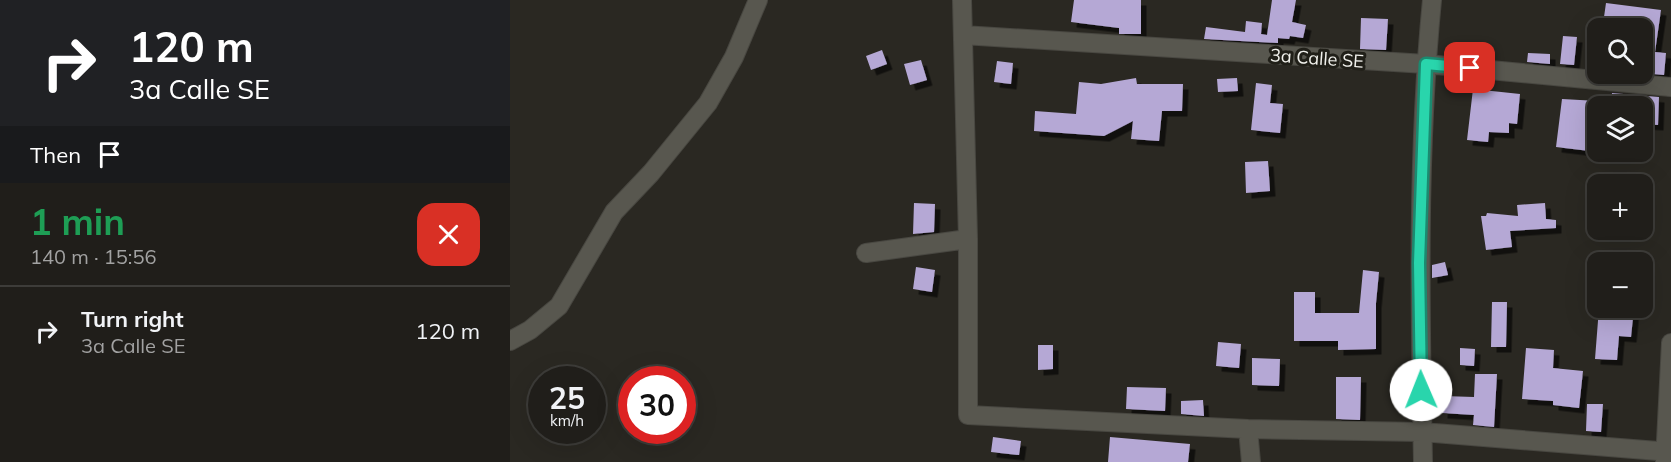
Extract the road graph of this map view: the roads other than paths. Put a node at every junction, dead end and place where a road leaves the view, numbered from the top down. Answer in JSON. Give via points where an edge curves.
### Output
{"nodes":[{"id":1,"x":758,"y":0,"type":"edge"},
{"id":2,"x":962,"y":0,"type":"edge"},
{"id":3,"x":1432,"y":0,"type":"edge"},
{"id":4,"x":963,"y":35,"type":"junction"},
{"id":5,"x":1426,"y":64,"type":"junction"},
{"id":6,"x":1671,"y":87,"type":"edge"},
{"id":7,"x":968,"y":239,"type":"junction"},
{"id":8,"x":866,"y":253,"type":"dead end"},
{"id":9,"x":510,"y":341,"type":"edge"},
{"id":10,"x":1671,"y":343,"type":"edge"},
{"id":11,"x":1248,"y":429,"type":"junction"},
{"id":12,"x":1422,"y":432,"type":"junction"},
{"id":13,"x":1667,"y":455,"type":"edge"},
{"id":14,"x":1251,"y":462,"type":"edge"},
{"id":15,"x":1423,"y":462,"type":"edge"}],
"edges":[{"from":1,"to":9,"type":"street","via":[[734,57],[708,103],[614,212],[559,306]]},
{"from":2,"to":4,"type":"street"},
{"from":3,"to":5,"type":"street"},
{"from":4,"to":5,"type":"street","name":"3a Calle SE"},
{"from":4,"to":7,"type":"street"},
{"from":5,"to":6,"type":"street","name":"3a Calle SE"},
{"from":5,"to":12,"type":"street","via":[[1419,263]]},
{"from":7,"to":8,"type":"street"},
{"from":7,"to":11,"type":"street","via":[[968,415]]},
{"from":10,"to":13,"type":"street"},
{"from":11,"to":12,"type":"street"},
{"from":11,"to":14,"type":"street"},
{"from":12,"to":13,"type":"street"},
{"from":12,"to":15,"type":"street"}]}
